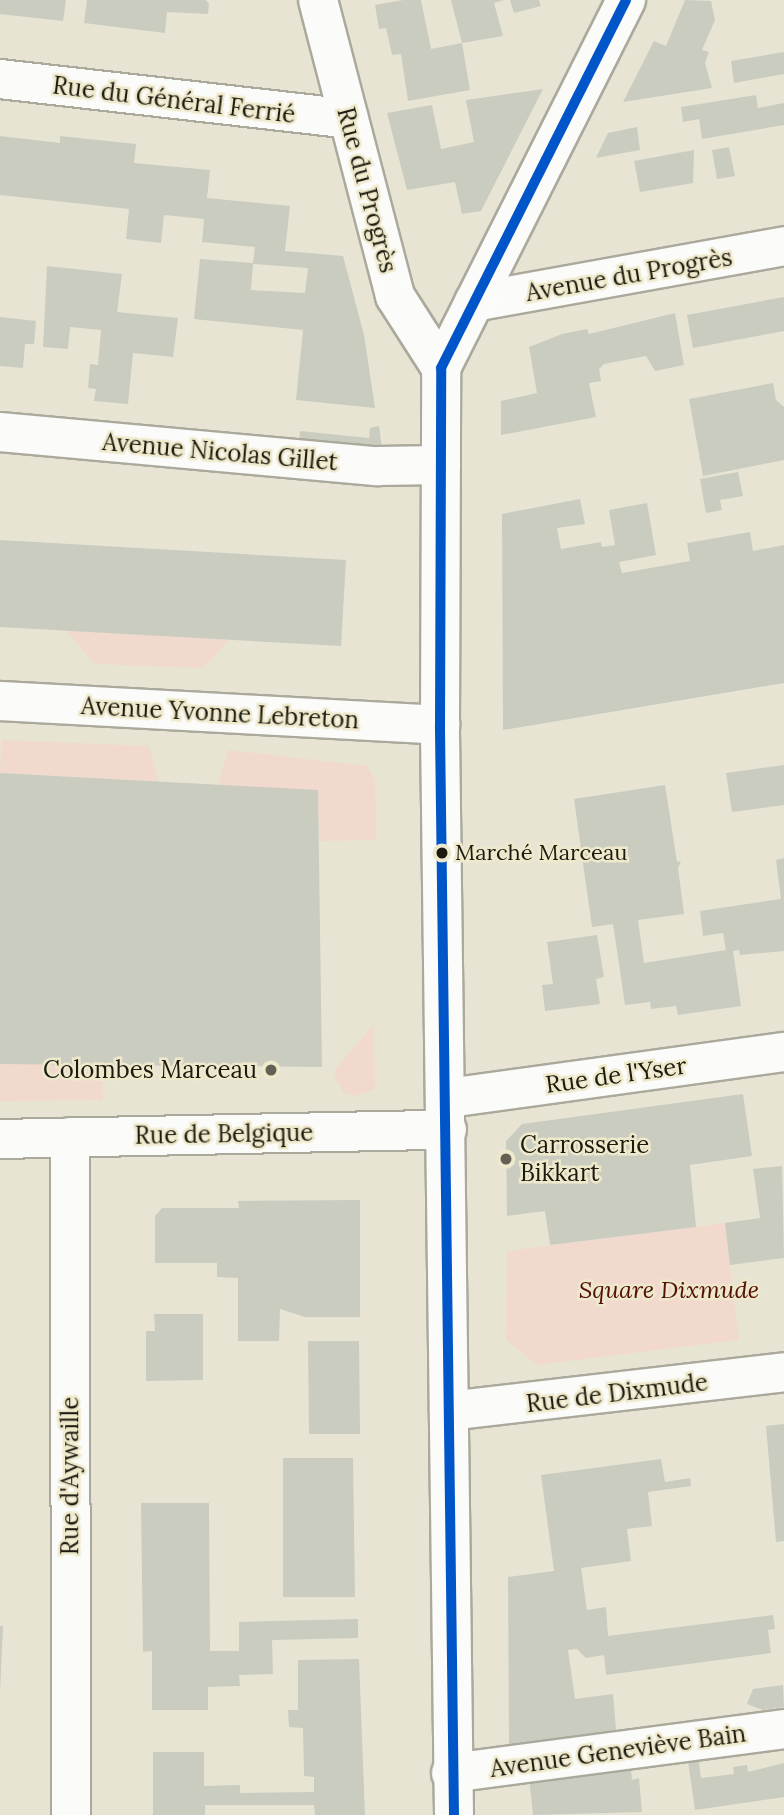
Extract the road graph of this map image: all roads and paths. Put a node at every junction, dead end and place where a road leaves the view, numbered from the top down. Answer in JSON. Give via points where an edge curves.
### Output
{"nodes":[{"id":1,"x":318,"y":0,"type":"edge"},
{"id":2,"x":626,"y":0,"type":"edge"},
{"id":3,"x":0,"y":79,"type":"edge"},
{"id":4,"x":349,"y":119,"type":"junction"},
{"id":5,"x":784,"y":246,"type":"edge"},
{"id":6,"x":474,"y":302,"type":"junction"},
{"id":7,"x":442,"y":368,"type":"junction"},
{"id":8,"x":0,"y":432,"type":"edge"},
{"id":9,"x":441,"y":465,"type":"junction"},
{"id":10,"x":0,"y":701,"type":"edge"},
{"id":11,"x":440,"y":725,"type":"junction"},
{"id":12,"x":784,"y":1052,"type":"edge"},
{"id":13,"x":447,"y":1114,"type":"junction"},
{"id":14,"x":70,"y":1137,"type":"junction"},
{"id":15,"x":0,"y":1139,"type":"edge"},
{"id":16,"x":784,"y":1372,"type":"edge"},
{"id":17,"x":449,"y":1411,"type":"junction"},
{"id":18,"x":784,"y":1729,"type":"edge"},
{"id":19,"x":451,"y":1773,"type":"junction"},
{"id":20,"x":71,"y":1815,"type":"edge"},
{"id":21,"x":454,"y":1815,"type":"edge"}],
"edges":[{"from":1,"to":4,"type":"street","name":"Rue du Progrès"},
{"from":2,"to":6,"type":"street"},
{"from":3,"to":4,"type":"street","name":"Rue du Général Ferrié"},
{"from":4,"to":7,"type":"street","name":"Rue du Progrès","via":[[396,296]]},
{"from":5,"to":6,"type":"street","name":"Avenue du Progrès"},
{"from":6,"to":7,"type":"street"},
{"from":7,"to":9,"type":"street"},
{"from":8,"to":9,"type":"street","name":"Avenue Nicolas Gillet","via":[[377,466]]},
{"from":9,"to":11,"type":"street"},
{"from":10,"to":11,"type":"street","name":"Avenue Yvonne Lebreton"},
{"from":11,"to":13,"type":"street"},
{"from":12,"to":13,"type":"street","name":"Rue de l'Yser"},
{"from":13,"to":14,"type":"street","name":"Rue de Belgique"},
{"from":13,"to":17,"type":"street"},
{"from":14,"to":15,"type":"street","name":"Rue de Belgique"},
{"from":14,"to":20,"type":"street","name":"Rue d'Aywaille"},
{"from":16,"to":17,"type":"street","name":"Rue de Dixmude"},
{"from":17,"to":19,"type":"street"},
{"from":18,"to":19,"type":"street","name":"Avenue Geneviève Bain"},
{"from":19,"to":21,"type":"street"}]}
